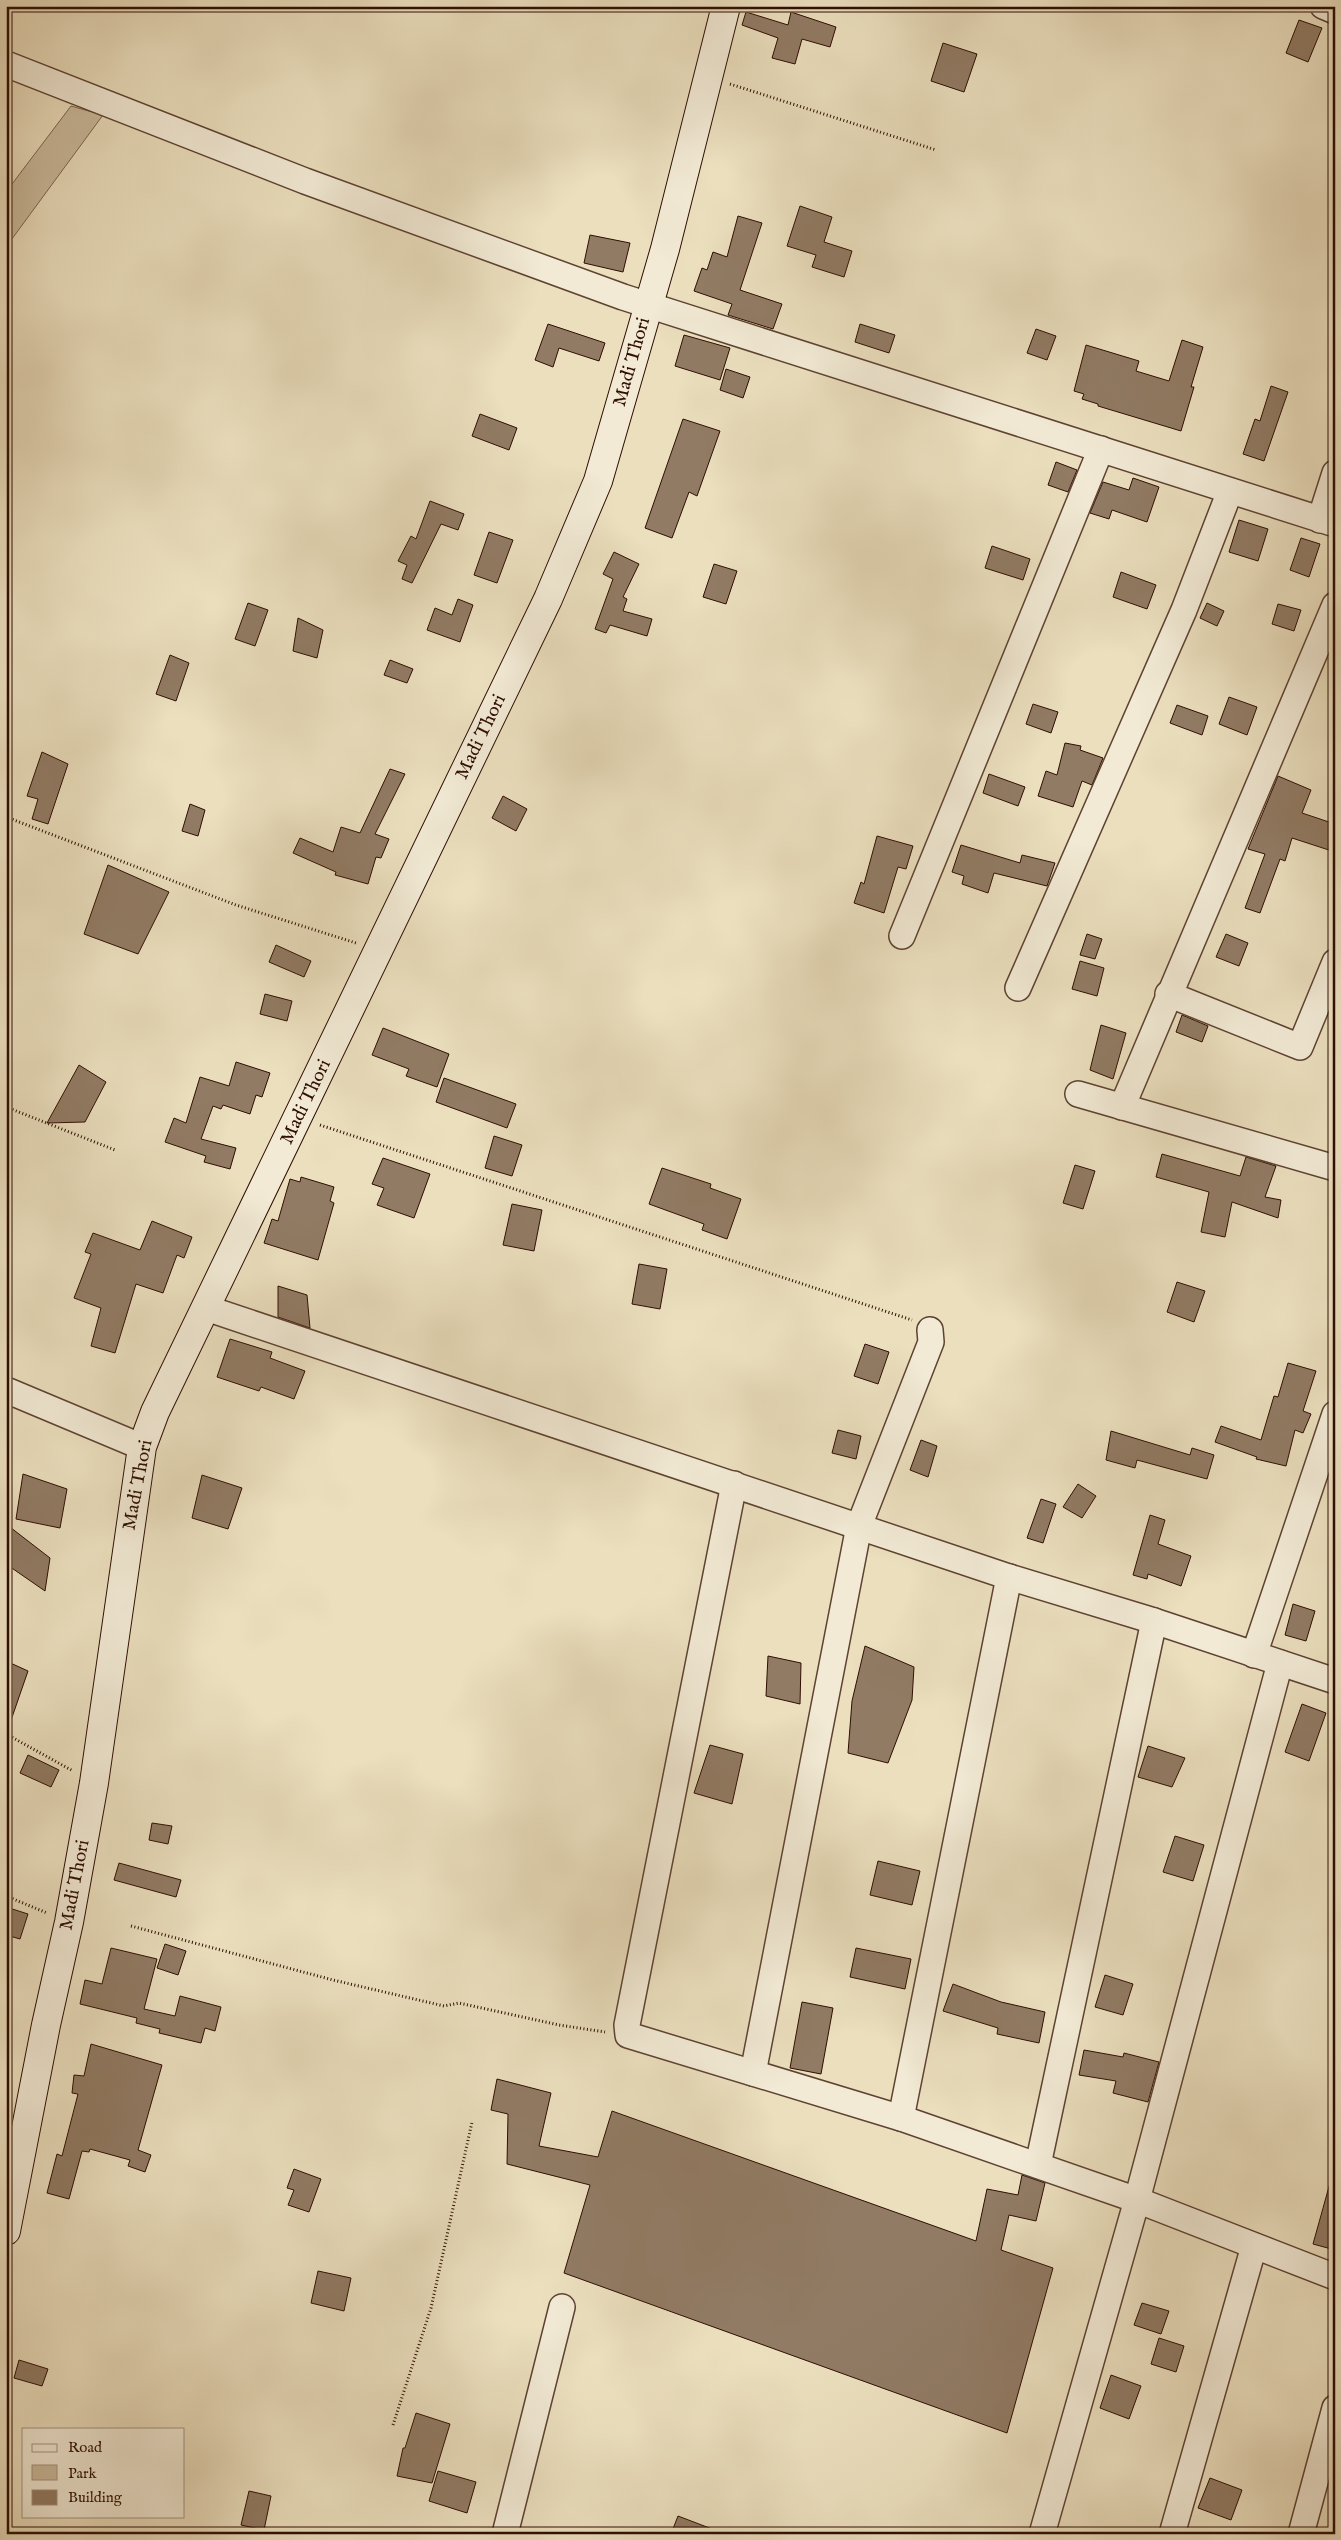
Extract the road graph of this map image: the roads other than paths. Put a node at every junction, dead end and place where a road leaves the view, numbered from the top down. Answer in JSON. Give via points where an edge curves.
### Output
{"nodes":[{"id":1,"x":726,"y":6,"type":"edge"},
{"id":2,"x":1323,"y":6,"type":"edge"},
{"id":3,"x":1335,"y":11,"type":"edge"},
{"id":4,"x":6,"y":64,"type":"edge"},
{"id":5,"x":649,"y":305,"type":"junction"},
{"id":6,"x":1101,"y":450,"type":"junction"},
{"id":7,"x":1335,"y":473,"type":"edge"},
{"id":8,"x":1230,"y":490,"type":"junction"},
{"id":9,"x":1327,"y":522,"type":"edge"},
{"id":10,"x":1335,"y":604,"type":"edge"},
{"id":11,"x":902,"y":936,"type":"dead end"},
{"id":12,"x":1335,"y":962,"type":"edge"},
{"id":13,"x":1018,"y":988,"type":"dead end"},
{"id":14,"x":1168,"y":994,"type":"junction"},
{"id":15,"x":1078,"y":1094,"type":"dead end"},
{"id":16,"x":1122,"y":1107,"type":"junction"},
{"id":17,"x":1335,"y":1168,"type":"edge"},
{"id":18,"x":206,"y":1308,"type":"junction"},
{"id":19,"x":930,"y":1330,"type":"road end"},
{"id":20,"x":6,"y":1390,"type":"edge"},
{"id":21,"x":1335,"y":1414,"type":"edge"},
{"id":22,"x":142,"y":1447,"type":"junction"},
{"id":23,"x":734,"y":1484,"type":"junction"},
{"id":24,"x":859,"y":1526,"type":"junction"},
{"id":25,"x":1009,"y":1577,"type":"junction"},
{"id":26,"x":1154,"y":1621,"type":"junction"},
{"id":27,"x":1254,"y":1655,"type":"junction"},
{"id":28,"x":1280,"y":1663,"type":"junction"},
{"id":29,"x":1335,"y":1681,"type":"edge"},
{"id":30,"x":753,"y":2073,"type":"junction"},
{"id":31,"x":901,"y":2118,"type":"junction"},
{"id":32,"x":1038,"y":2165,"type":"junction"},
{"id":33,"x":1137,"y":2200,"type":"junction"},
{"id":34,"x":6,"y":2231,"type":"edge"},
{"id":35,"x":1254,"y":2246,"type":"junction"},
{"id":36,"x":1335,"y":2277,"type":"edge"},
{"id":37,"x":562,"y":2307,"type":"dead end"},
{"id":38,"x":1335,"y":2408,"type":"edge"},
{"id":39,"x":505,"y":2534,"type":"edge"},
{"id":40,"x":1042,"y":2534,"type":"edge"},
{"id":41,"x":1172,"y":2534,"type":"edge"},
{"id":42,"x":1301,"y":2534,"type":"edge"}],
"edges":[{"from":1,"to":5,"type":"main road","name":"Madi Thori"},
{"from":2,"to":3,"type":"street"},
{"from":4,"to":5,"type":"street","via":[[305,181]]},
{"from":5,"to":6,"type":"street"},
{"from":5,"to":18,"type":"main road","name":"Madi Thori","via":[[598,481],[548,599]]},
{"from":6,"to":8,"type":"street"},
{"from":6,"to":11,"type":"street"},
{"from":7,"to":9,"type":"street"},
{"from":8,"to":9,"type":"street"},
{"from":8,"to":13,"type":"street","via":[[1184,610]]},
{"from":10,"to":14,"type":"street"},
{"from":12,"to":14,"type":"street","via":[[1300,1047]]},
{"from":14,"to":16,"type":"street"},
{"from":15,"to":16,"type":"street"},
{"from":16,"to":17,"type":"street"},
{"from":18,"to":22,"type":"main road","name":"Madi Thori","via":[[155,1412]]},
{"from":18,"to":23,"type":"street"},
{"from":19,"to":24,"type":"street","via":[[930,1342]]},
{"from":20,"to":22,"type":"street"},
{"from":21,"to":27,"type":"street"},
{"from":22,"to":34,"type":"main road","name":"Madi Thori","via":[[94,1783]]},
{"from":23,"to":24,"type":"street"},
{"from":23,"to":30,"type":"street","via":[[627,2025],[628,2035]]},
{"from":24,"to":25,"type":"street"},
{"from":24,"to":30,"type":"street"},
{"from":25,"to":26,"type":"street"},
{"from":25,"to":31,"type":"street"},
{"from":26,"to":27,"type":"street"},
{"from":26,"to":32,"type":"street"},
{"from":27,"to":28,"type":"street"},
{"from":28,"to":29,"type":"street"},
{"from":28,"to":33,"type":"street"},
{"from":30,"to":31,"type":"street"},
{"from":31,"to":32,"type":"street"},
{"from":32,"to":33,"type":"street"},
{"from":33,"to":35,"type":"street"},
{"from":33,"to":40,"type":"street"},
{"from":35,"to":36,"type":"street"},
{"from":35,"to":41,"type":"street"},
{"from":37,"to":39,"type":"street"},
{"from":38,"to":42,"type":"street"}]}
